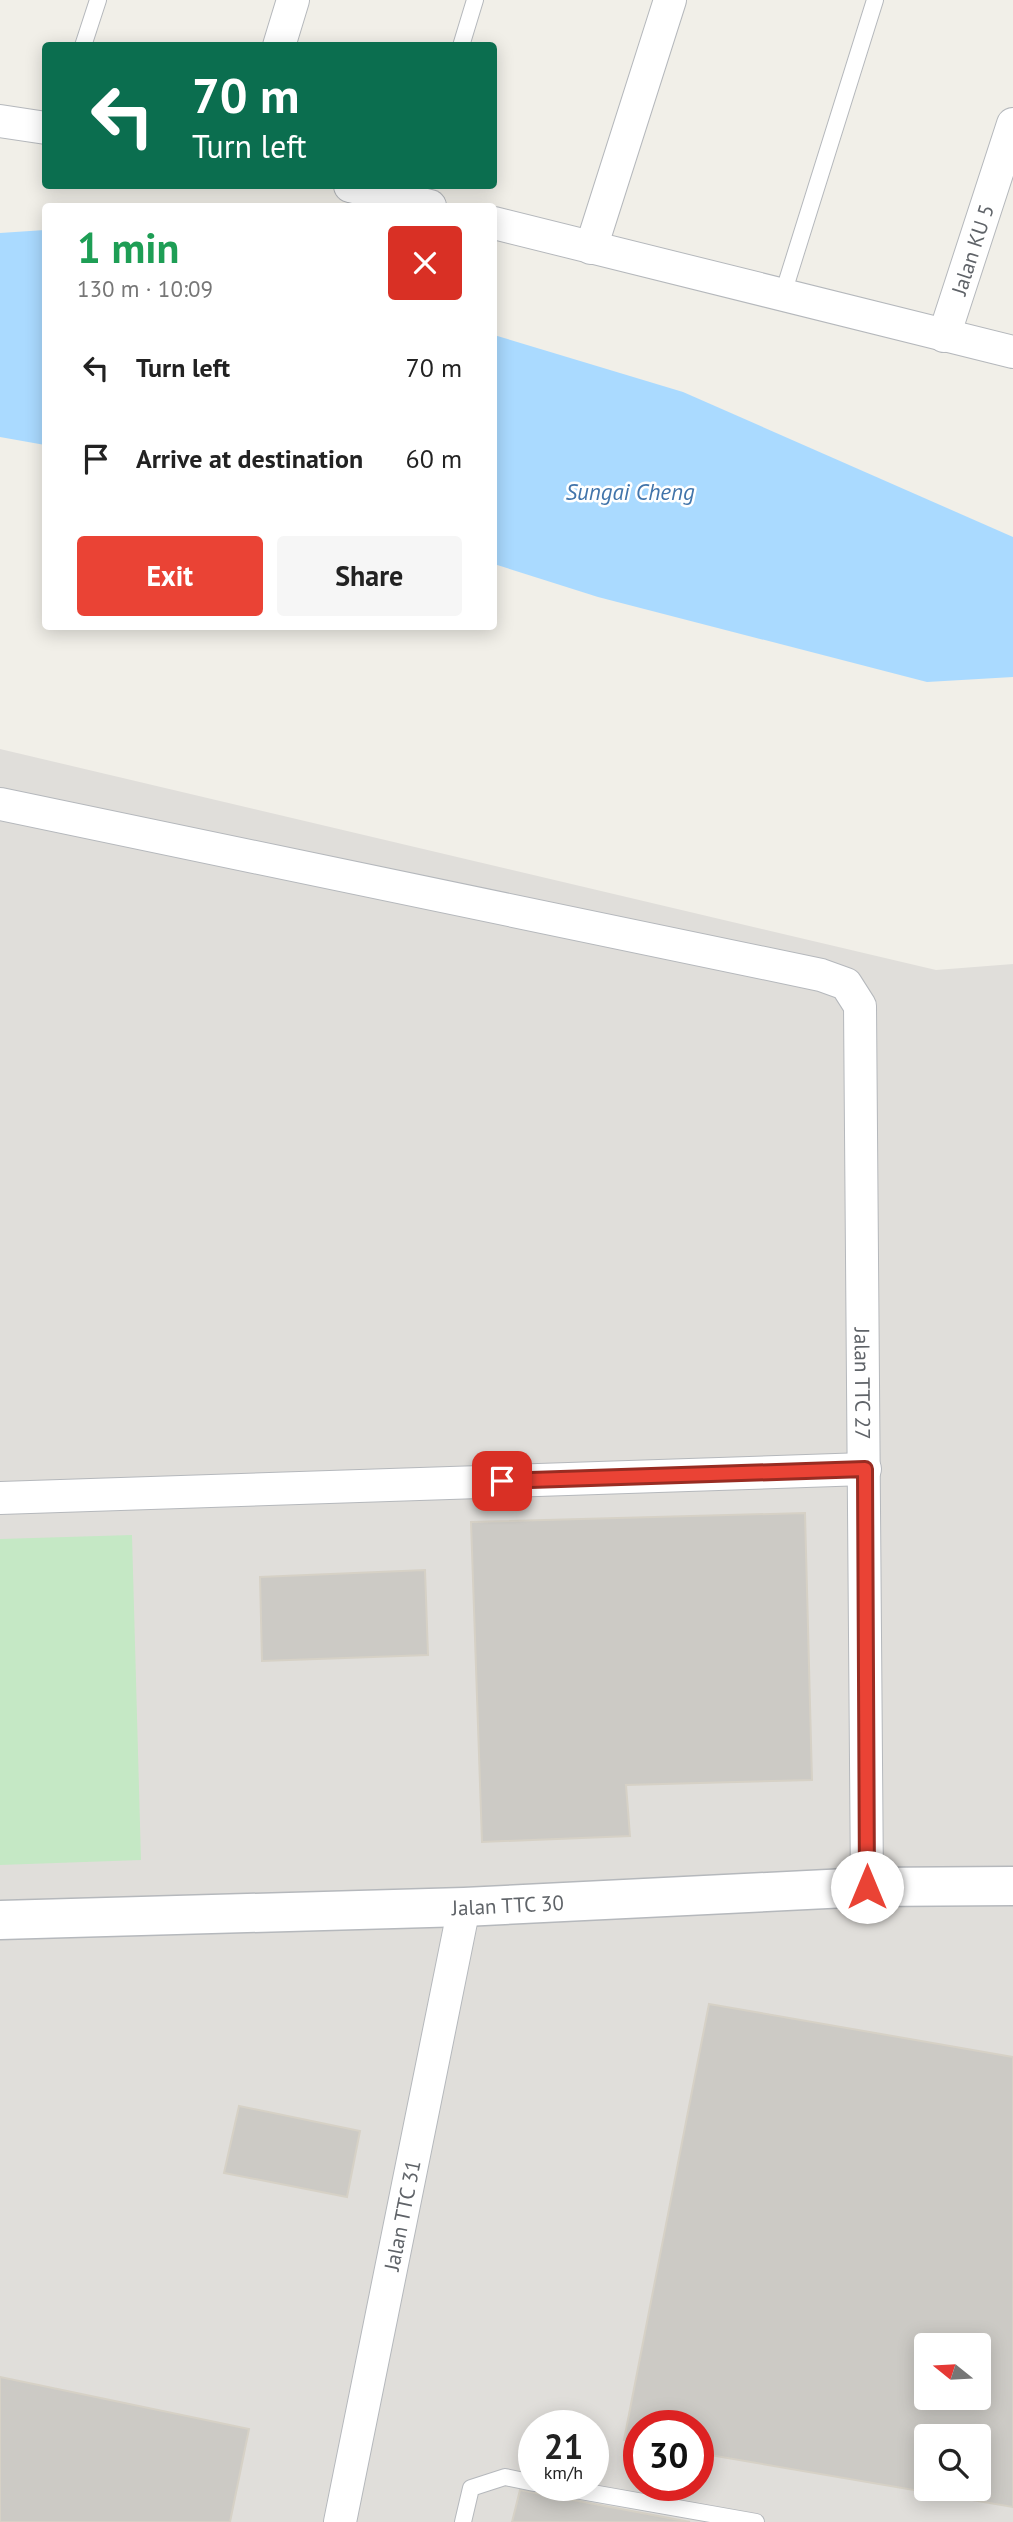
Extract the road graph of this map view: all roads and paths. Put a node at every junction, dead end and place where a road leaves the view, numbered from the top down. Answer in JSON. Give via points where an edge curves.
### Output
{"nodes":[{"id":1,"x":98,"y":0,"type":"edge"},
{"id":2,"x":293,"y":0,"type":"edge"},
{"id":3,"x":475,"y":0,"type":"edge"},
{"id":4,"x":670,"y":0,"type":"edge"},
{"id":5,"x":875,"y":0,"type":"edge"},
{"id":6,"x":84,"y":42,"type":"edge"},
{"id":7,"x":280,"y":42,"type":"edge"},
{"id":8,"x":462,"y":42,"type":"edge"},
{"id":9,"x":0,"y":121,"type":"edge"},
{"id":10,"x":1013,"y":124,"type":"edge"},
{"id":11,"x":42,"y":127,"type":"edge"},
{"id":12,"x":367,"y":189,"type":"edge"},
{"id":13,"x":418,"y":198,"type":"edge"},
{"id":14,"x":497,"y":224,"type":"edge"},
{"id":15,"x":591,"y":248,"type":"junction"},
{"id":16,"x":782,"y":297,"type":"junction"},
{"id":17,"x":944,"y":336,"type":"junction"},
{"id":18,"x":1013,"y":352,"type":"edge"},
{"id":19,"x":0,"y":804,"type":"edge"},
{"id":20,"x":865,"y":1469,"type":"junction"},
{"id":21,"x":0,"y":1498,"type":"edge"},
{"id":22,"x":1013,"y":1886,"type":"edge"},
{"id":23,"x":867,"y":1887,"type":"junction"},
{"id":24,"x":464,"y":1907,"type":"junction"},
{"id":25,"x":0,"y":1920,"type":"edge"},
{"id":26,"x":518,"y":2480,"type":"edge"},
{"id":27,"x":609,"y":2496,"type":"edge"},
{"id":28,"x":340,"y":2522,"type":"edge"},
{"id":29,"x":463,"y":2522,"type":"edge"},
{"id":30,"x":756,"y":2522,"type":"edge"}],
"edges":[{"from":1,"to":6,"type":"lane"},
{"from":2,"to":7,"type":"street"},
{"from":3,"to":8,"type":"lane"},
{"from":4,"to":15,"type":"street"},
{"from":5,"to":16,"type":"lane"},
{"from":9,"to":11,"type":"street"},
{"from":10,"to":17,"type":"street","name":"Jalan KU 5"},
{"from":12,"to":13,"type":"street"},
{"from":14,"to":15,"type":"street"},
{"from":15,"to":16,"type":"street"},
{"from":16,"to":17,"type":"street"},
{"from":17,"to":18,"type":"street"},
{"from":19,"to":20,"type":"street","name":"Jalan TTC 27","via":[[821,975],[846,984],[860,1006]]},
{"from":20,"to":21,"type":"street"},
{"from":20,"to":23,"type":"street","name":"Jalan TTC 27"},
{"from":22,"to":23,"type":"street","name":"Jalan TTC 30"},
{"from":23,"to":24,"type":"street","name":"Jalan TTC 30"},
{"from":24,"to":25,"type":"street","name":"Jalan TTC 30"},
{"from":24,"to":28,"type":"street","name":"Jalan TTC 31"},
{"from":26,"to":29,"type":"lane","via":[[505,2477],[471,2488]]},
{"from":27,"to":30,"type":"lane"}]}
